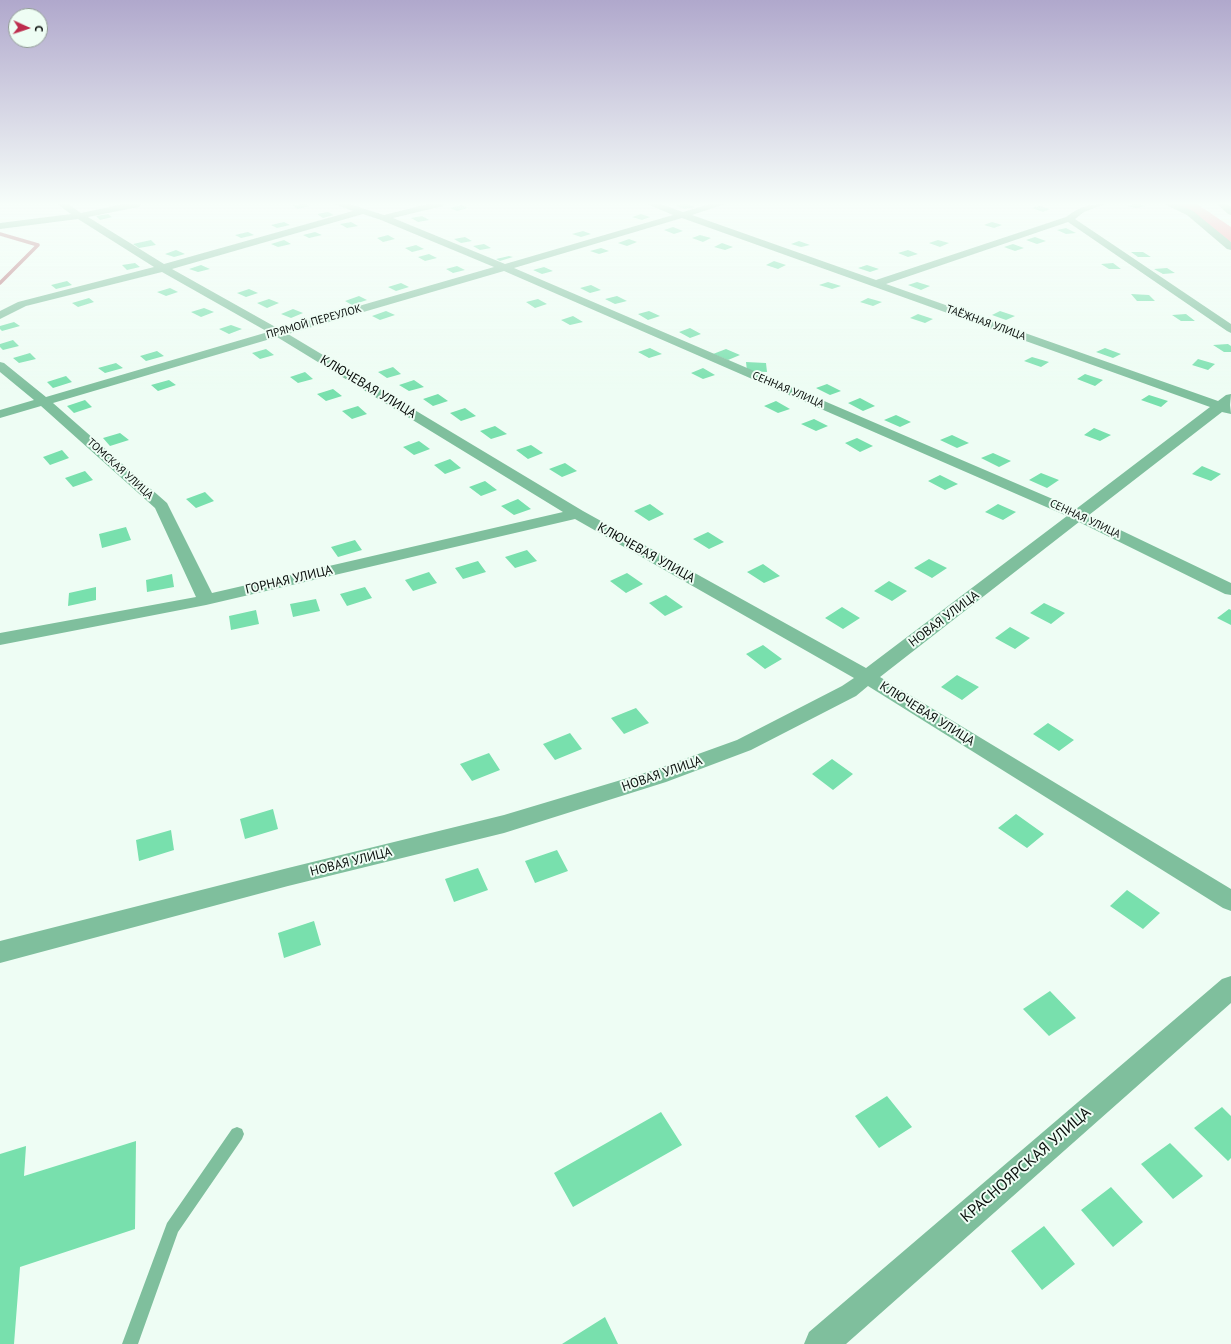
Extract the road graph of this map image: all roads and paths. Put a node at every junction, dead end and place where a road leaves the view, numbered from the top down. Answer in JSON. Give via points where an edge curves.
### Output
{"nodes":[{"id":1,"x":168,"y":267,"type":"edge"},
{"id":2,"x":504,"y":267,"type":"joint"},
{"id":3,"x":827,"y":267,"type":"edge"},
{"id":4,"x":927,"y":267,"type":"edge"},
{"id":5,"x":1139,"y":267,"type":"edge"},
{"id":6,"x":163,"y":268,"type":"junction"},
{"id":7,"x":875,"y":284,"type":"junction"},
{"id":8,"x":0,"y":316,"type":"edge"},
{"id":9,"x":1231,"y":329,"type":"edge"},
{"id":10,"x":278,"y":333,"type":"junction"},
{"id":11,"x":0,"y":366,"type":"edge"},
{"id":12,"x":43,"y":401,"type":"junction"},
{"id":13,"x":1228,"y":405,"type":"edge"},
{"id":14,"x":0,"y":414,"type":"edge"},
{"id":15,"x":577,"y":514,"type":"junction"},
{"id":16,"x":1079,"y":516,"type":"junction"},
{"id":17,"x":1231,"y":590,"type":"edge"},
{"id":18,"x":206,"y":600,"type":"junction"},
{"id":19,"x":0,"y":639,"type":"edge"},
{"id":20,"x":868,"y":677,"type":"junction"},
{"id":21,"x":1231,"y":901,"type":"edge"},
{"id":22,"x":0,"y":952,"type":"edge"},
{"id":23,"x":1231,"y":987,"type":"edge"},
{"id":24,"x":238,"y":1134,"type":"dead end"},
{"id":25,"x":130,"y":1344,"type":"edge"},
{"id":26,"x":821,"y":1344,"type":"edge"}],
"edges":[{"from":1,"to":6,"type":"street"},
{"from":2,"to":10,"type":"street","name":"ПРЯМОЙ ПЕРЕУЛОК"},
{"from":2,"to":16,"type":"street","name":"СЕННАЯ УЛИЦА"},
{"from":3,"to":7,"type":"street","name":"ТАЁЖНАЯ УЛИЦА"},
{"from":4,"to":7,"type":"street"},
{"from":5,"to":9,"type":"street"},
{"from":6,"to":8,"type":"street","via":[[22,304]]},
{"from":6,"to":10,"type":"street","name":"КЛЮЧЕВАЯ УЛИЦА"},
{"from":7,"to":13,"type":"street","name":"ТАЁЖНАЯ УЛИЦА"},
{"from":10,"to":12,"type":"street","name":"ПРЯМОЙ ПЕРЕУЛОК"},
{"from":10,"to":15,"type":"street","name":"КЛЮЧЕВАЯ УЛИЦА"},
{"from":11,"to":12,"type":"street","name":"ТОМСКАЯ УЛИЦА"},
{"from":12,"to":14,"type":"street","name":"ПРЯМОЙ ПЕРЕУЛОК"},
{"from":12,"to":18,"type":"street","name":"ТОМСКАЯ УЛИЦА","via":[[162,506]]},
{"from":13,"to":16,"type":"street","name":"НОВАЯ УЛИЦА"},
{"from":15,"to":18,"type":"street","name":"ГОРНАЯ УЛИЦА"},
{"from":15,"to":20,"type":"street","name":"КЛЮЧЕВАЯ УЛИЦА"},
{"from":16,"to":17,"type":"street","name":"СЕННАЯ УЛИЦА"},
{"from":16,"to":20,"type":"street","name":"НОВАЯ УЛИЦА"},
{"from":18,"to":19,"type":"street","name":"ГОРНАЯ УЛИЦА"},
{"from":20,"to":21,"type":"street","name":"КЛЮЧЕВАЯ УЛИЦА"},
{"from":20,"to":22,"type":"street","name":"НОВАЯ УЛИЦА","via":[[849,691],[744,745],[658,777],[504,824]]},
{"from":23,"to":26,"type":"street","name":"КРАСНОЯРСКАЯ УЛИЦА"},
{"from":24,"to":25,"type":"lane","via":[[172,1228]]}]}
